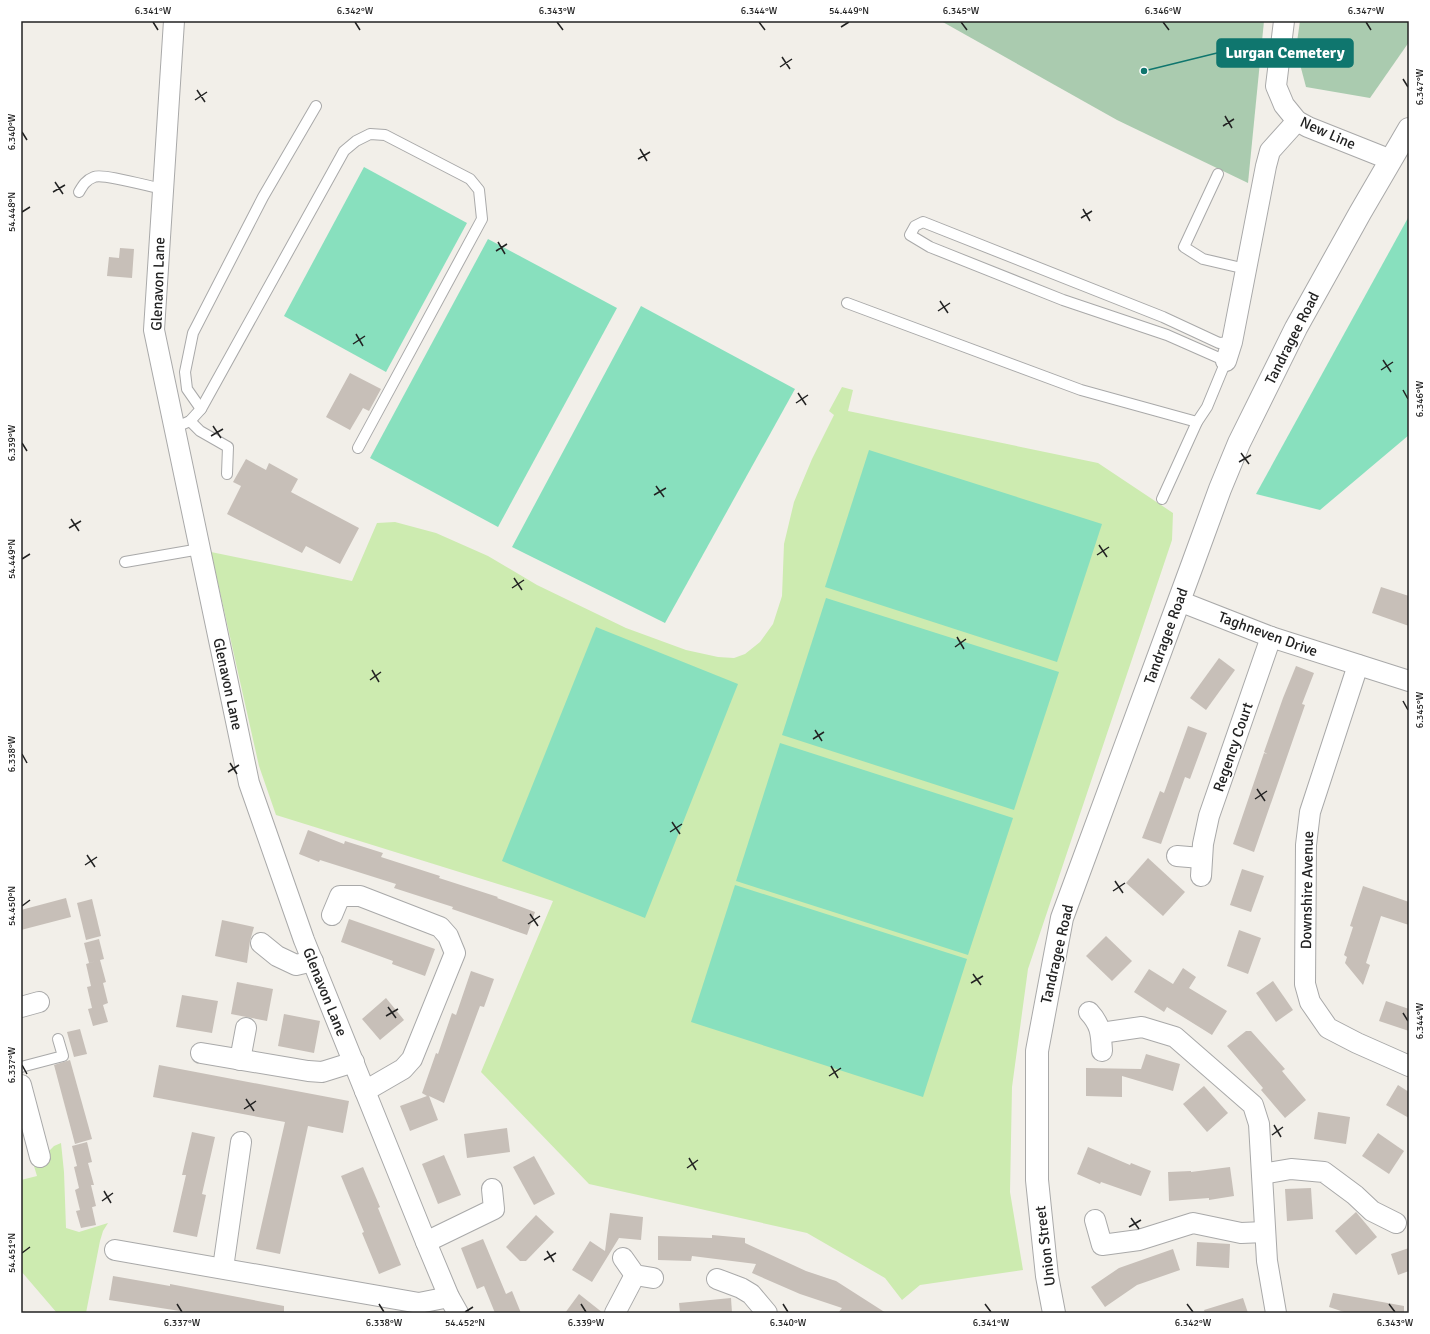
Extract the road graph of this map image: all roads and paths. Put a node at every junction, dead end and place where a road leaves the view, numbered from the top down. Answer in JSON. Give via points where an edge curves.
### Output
{"nodes":[{"id":1,"x":174,"y":21,"type":"edge"},
{"id":2,"x":1284,"y":21,"type":"edge"},
{"id":3,"x":316,"y":106,"type":"dead end"},
{"id":4,"x":1297,"y":120,"type":"junction"},
{"id":5,"x":1409,"y":129,"type":"edge"},
{"id":6,"x":1391,"y":160,"type":"junction"},
{"id":7,"x":1218,"y":174,"type":"dead end"},
{"id":8,"x":163,"y":190,"type":"junction"},
{"id":9,"x":79,"y":192,"type":"dead end"},
{"id":10,"x":1246,"y":269,"type":"junction"},
{"id":11,"x":847,"y":303,"type":"dead end"},
{"id":12,"x":1232,"y":342,"type":"junction"},
{"id":13,"x":1226,"y":361,"type":"junction"},
{"id":14,"x":201,"y":409,"type":"junction"},
{"id":15,"x":1197,"y":422,"type":"junction"},
{"id":16,"x":182,"y":424,"type":"junction"},
{"id":17,"x":358,"y":448,"type":"dead end"},
{"id":18,"x":227,"y":474,"type":"dead end"},
{"id":19,"x":1162,"y":499,"type":"dead end"},
{"id":20,"x":200,"y":549,"type":"junction"},
{"id":21,"x":125,"y":562,"type":"dead end"},
{"id":22,"x":1179,"y":601,"type":"junction"},
{"id":23,"x":1271,"y":637,"type":"junction"},
{"id":24,"x":1358,"y":665,"type":"junction"},
{"id":25,"x":1409,"y":681,"type":"edge"},
{"id":26,"x":1177,"y":856,"type":"dead end"},
{"id":27,"x":332,"y":915,"type":"dead end"},
{"id":28,"x":261,"y":943,"type":"dead end"},
{"id":29,"x":313,"y":961,"type":"junction"},
{"id":30,"x":1089,"y":1012,"type":"dead end"},
{"id":31,"x":246,"y":1028,"type":"dead end"},
{"id":32,"x":58,"y":1039,"type":"dead end"},
{"id":33,"x":201,"y":1053,"type":"dead end"},
{"id":34,"x":240,"y":1060,"type":"junction"},
{"id":35,"x":354,"y":1062,"type":"junction"},
{"id":36,"x":1409,"y":1066,"type":"edge"},
{"id":37,"x":21,"y":1067,"type":"edge"},
{"id":38,"x":21,"y":1084,"type":"edge"},
{"id":39,"x":365,"y":1091,"type":"junction"},
{"id":40,"x":241,"y":1142,"type":"dead end"},
{"id":41,"x":40,"y":1157,"type":"dead end"},
{"id":42,"x":1262,"y":1174,"type":"junction"},
{"id":43,"x":1037,"y":1180,"type":"joint"},
{"id":44,"x":492,"y":1189,"type":"dead end"},
{"id":45,"x":1095,"y":1220,"type":"dead end"},
{"id":46,"x":1396,"y":1222,"type":"dead end"},
{"id":47,"x":1265,"y":1232,"type":"junction"},
{"id":48,"x":426,"y":1242,"type":"junction"},
{"id":49,"x":114,"y":1250,"type":"dead end"},
{"id":50,"x":623,"y":1258,"type":"dead end"},
{"id":51,"x":223,"y":1268,"type":"junction"},
{"id":52,"x":716,"y":1279,"type":"dead end"},
{"id":53,"x":454,"y":1305,"type":"edge"},
{"id":54,"x":615,"y":1313,"type":"edge"},
{"id":55,"x":767,"y":1313,"type":"edge"},
{"id":56,"x":1054,"y":1313,"type":"edge"},
{"id":57,"x":1276,"y":1313,"type":"edge"}],
"edges":[{"from":1,"to":8,"type":"street","name":"Glenavon Lane"},
{"from":2,"to":4,"type":"street","name":"New Line","via":[[1276,86],[1284,105]]},
{"from":3,"to":14,"type":"lane","via":[[263,197],[193,333],[185,372],[186,389]]},
{"from":4,"to":6,"type":"street","name":"New Line"},
{"from":4,"to":10,"type":"street","via":[[1270,151]]},
{"from":5,"to":6,"type":"street","name":"Tandragee Road"},
{"from":6,"to":22,"type":"street","name":"Tandragee Road","via":[[1296,328],[1239,443]]},
{"from":7,"to":10,"type":"lane","via":[[1184,247],[1203,259]]},
{"from":8,"to":9,"type":"lane","via":[[96,176],[85,181]]},
{"from":8,"to":16,"type":"street","name":"Glenavon Lane","via":[[154,330]]},
{"from":10,"to":12,"type":"street"},
{"from":11,"to":15,"type":"lane","via":[[1081,390]]},
{"from":12,"to":13,"type":"street"},
{"from":12,"to":13,"type":"lane","via":[[1219,343],[1163,317],[923,222],[915,226],[910,235],[930,247],[1063,300],[1167,335]]},
{"from":13,"to":15,"type":"lane","via":[[1207,407]]},
{"from":14,"to":16,"type":"lane"},
{"from":14,"to":17,"type":"lane","via":[[344,151],[370,134],[385,135],[470,179],[479,190],[482,219]]},
{"from":15,"to":19,"type":"lane"},
{"from":16,"to":18,"type":"lane","via":[[228,447]]},
{"from":16,"to":20,"type":"street","name":"Glenavon Lane"},
{"from":20,"to":21,"type":"lane"},
{"from":20,"to":29,"type":"street","name":"Glenavon Lane","via":[[249,783]]},
{"from":22,"to":23,"type":"street","name":"Taghneven Drive"},
{"from":22,"to":43,"type":"street","name":"Tandragee Road","via":[[1062,918],[1037,1051]]},
{"from":23,"to":24,"type":"street","name":"Taghneven Drive"},
{"from":23,"to":26,"type":"street","name":"Regency Court","via":[[1209,816],[1202,844],[1201,867]]},
{"from":24,"to":25,"type":"street","name":"Taghneven Drive"},
{"from":24,"to":36,"type":"street","name":"Downshire Avenue","via":[[1310,812],[1306,845],[1306,984],[1310,1002],[1328,1028]]},
{"from":27,"to":39,"type":"street","via":[[340,896],[360,896],[440,927],[448,936],[455,953],[412,1059],[403,1068]]},
{"from":28,"to":29,"type":"street","via":[[277,956],[296,965]]},
{"from":29,"to":35,"type":"street","name":"Glenavon Lane"},
{"from":30,"to":42,"type":"street","via":[[1097,1020],[1102,1042],[1142,1027],[1175,1037],[1253,1105],[1259,1124]]},
{"from":31,"to":34,"type":"street"},
{"from":32,"to":37,"type":"lane","via":[[63,1056]]},
{"from":33,"to":34,"type":"street"},
{"from":34,"to":35,"type":"street","via":[[322,1072]]},
{"from":35,"to":39,"type":"street","name":"Glenavon Lane"},
{"from":38,"to":41,"type":"street"},
{"from":39,"to":48,"type":"street","name":"Glenavon Lane"},
{"from":40,"to":51,"type":"street"},
{"from":42,"to":46,"type":"street","via":[[1291,1170],[1324,1172],[1372,1211]]},
{"from":42,"to":47,"type":"street"},
{"from":43,"to":56,"type":"street","name":"Union Street","via":[[1047,1276]]},
{"from":44,"to":48,"type":"street","via":[[494,1209]]},
{"from":45,"to":47,"type":"street","via":[[1102,1245],[1139,1240],[1193,1223],[1242,1233]]},
{"from":47,"to":57,"type":"street"},
{"from":48,"to":53,"type":"street","name":"Glenavon Lane"},
{"from":49,"to":51,"type":"street"},
{"from":50,"to":54,"type":"street","via":[[644,1277]]},
{"from":51,"to":53,"type":"street","via":[[418,1303]]},
{"from":52,"to":55,"type":"street","via":[[751,1294]]}]}
